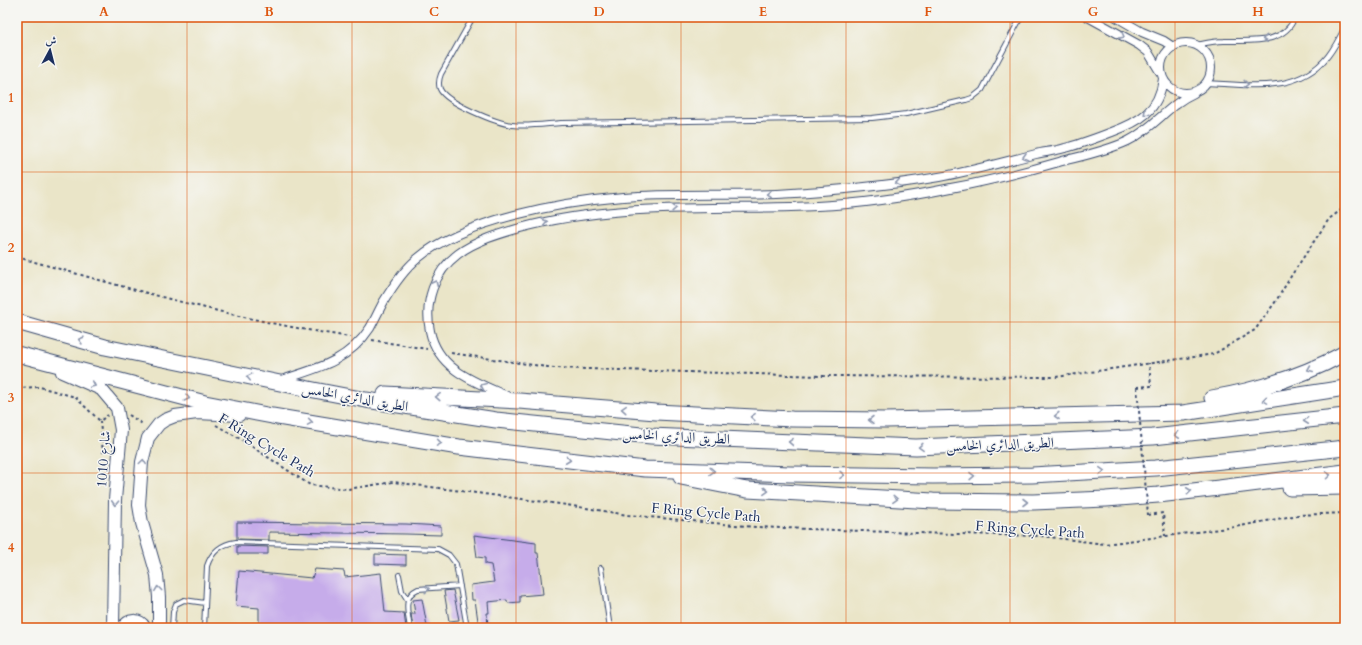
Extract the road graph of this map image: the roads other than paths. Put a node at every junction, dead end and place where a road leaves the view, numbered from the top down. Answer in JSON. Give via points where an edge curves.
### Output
{"nodes":[{"id":1,"x":473,"y":17,"type":"edge"},
{"id":2,"x":1021,"y":17,"type":"edge"},
{"id":3,"x":1088,"y":17,"type":"edge"},
{"id":4,"x":1116,"y":17,"type":"edge"},
{"id":5,"x":1294,"y":17,"type":"edge"},
{"id":6,"x":1345,"y":27,"type":"edge"},
{"id":7,"x":1196,"y":45,"type":"junction"},
{"id":8,"x":1173,"y":47,"type":"junction"},
{"id":9,"x":1162,"y":76,"type":"junction"},
{"id":10,"x":1207,"y":83,"type":"junction"},
{"id":11,"x":1194,"y":93,"type":"junction"},
{"id":12,"x":503,"y":218,"type":"junction"},
{"id":13,"x":508,"y":232,"type":"junction"},
{"id":14,"x":17,"y":322,"type":"edge"},
{"id":15,"x":1345,"y":352,"type":"edge"},
{"id":16,"x":17,"y":354,"type":"edge"},
{"id":17,"x":17,"y":357,"type":"edge"},
{"id":18,"x":272,"y":382,"type":"junction"},
{"id":19,"x":1345,"y":388,"type":"edge"},
{"id":20,"x":314,"y":390,"type":"junction"},
{"id":21,"x":519,"y":401,"type":"junction"},
{"id":22,"x":1096,"y":414,"type":"junction"},
{"id":23,"x":272,"y":416,"type":"junction"},
{"id":24,"x":1345,"y":416,"type":"edge"},
{"id":25,"x":1345,"y":448,"type":"edge"},
{"id":26,"x":645,"y":469,"type":"junction"},
{"id":27,"x":1345,"y":472,"type":"edge"},
{"id":28,"x":1345,"y":487,"type":"edge"},
{"id":29,"x":1220,"y":488,"type":"junction"},
{"id":30,"x":601,"y":568,"type":"dead end"},
{"id":31,"x":399,"y":575,"type":"dead end"},
{"id":32,"x":460,"y":586,"type":"junction"},
{"id":33,"x":407,"y":599,"type":"junction"},
{"id":34,"x":205,"y":603,"type":"junction"},
{"id":35,"x":113,"y":628,"type":"edge"},
{"id":36,"x":123,"y":628,"type":"edge"},
{"id":37,"x":145,"y":628,"type":"edge"},
{"id":38,"x":159,"y":628,"type":"edge"},
{"id":39,"x":172,"y":628,"type":"edge"},
{"id":40,"x":204,"y":628,"type":"edge"},
{"id":41,"x":410,"y":628,"type":"edge"},
{"id":42,"x":467,"y":628,"type":"edge"},
{"id":43,"x":610,"y":628,"type":"edge"}],
"edges":[{"from":1,"to":2,"type":"lane","via":[[438,84],[446,97],[486,118],[515,125],[872,118],[920,111],[977,95],[985,85]]},
{"from":3,"to":9,"type":"street","one_way":true,"via":[[1148,52]]},
{"from":4,"to":8,"type":"street"},
{"from":5,"to":7,"type":"lane","one_way":true,"via":[[1285,31],[1272,38],[1214,41]]},
{"from":10,"to":6,"type":"lane","one_way":true,"via":[[1277,85],[1300,78],[1324,60]]},
{"from":7,"to":8,"type":"street","via":[[1184,43]]},
{"from":7,"to":10,"type":"street","via":[[1205,50],[1212,64]]},
{"from":8,"to":9,"type":"street","via":[[1164,56]]},
{"from":9,"to":11,"type":"street","via":[[1176,92]]},
{"from":9,"to":12,"type":"street","one_way":true,"via":[[1160,93],[1153,106],[1126,128],[1091,141],[988,167],[894,184],[836,190],[778,194],[661,194],[621,197],[581,202]]},
{"from":10,"to":11,"type":"street"},
{"from":13,"to":11,"type":"street","one_way":true,"via":[[570,216],[613,211],[831,205],[885,200],[953,188],[1038,168],[1118,145],[1141,133],[1178,102]]},
{"from":12,"to":13,"type":"street"},
{"from":12,"to":18,"type":"street","via":[[449,238],[417,259],[393,287],[369,330],[354,348],[324,366]]},
{"from":21,"to":13,"type":"street","one_way":true,"via":[[461,375],[448,365],[437,351],[428,317],[430,297],[437,278],[449,262],[465,249]]},
{"from":18,"to":14,"type":"highway","name":"الطريق الدائري الخامس","one_way":true,"via":[[105,347]]},
{"from":15,"to":22,"type":"highway","one_way":true,"via":[[1274,383],[1228,395]]},
{"from":16,"to":23,"type":"highway","one_way":true,"via":[[205,403]]},
{"from":17,"to":35,"type":"street","name":"شارع 1010","one_way":true,"via":[[76,377],[101,389],[117,408],[121,430],[115,500]]},
{"from":18,"to":20,"type":"highway","name":"الطريق الدائري الخامس"},
{"from":19,"to":22,"type":"highway","one_way":true,"via":[[1183,413]]},
{"from":21,"to":20,"type":"highway","one_way":true},
{"from":24,"to":20,"type":"highway","name":"الطريق الدائري الخامس","one_way":true,"via":[[1153,437],[916,447],[651,436],[496,420]]},
{"from":22,"to":21,"type":"highway","one_way":true,"via":[[956,419],[792,419]]},
{"from":23,"to":26,"type":"highway","one_way":true,"via":[[459,447]]},
{"from":38,"to":23,"type":"street","one_way":true,"via":[[157,575],[139,505],[142,462],[148,438],[159,424],[174,416],[197,413]]},
{"from":26,"to":25,"type":"highway","one_way":true,"via":[[790,474],[1032,475],[1156,468]]},
{"from":26,"to":29,"type":"highway","one_way":true,"via":[[747,490],[933,501],[1033,502],[1106,499]]},
{"from":29,"to":27,"type":"highway","one_way":true},
{"from":28,"to":29,"type":"highway"},
{"from":30,"to":43,"type":"lane"},
{"from":31,"to":33,"type":"lane","via":[[402,592]]},
{"from":33,"to":32,"type":"lane","one_way":true,"via":[[418,589]]},
{"from":32,"to":34,"type":"lane","via":[[458,570],[453,559],[438,549],[236,542],[221,546],[210,558],[207,566]]},
{"from":32,"to":42,"type":"lane"},
{"from":33,"to":41,"type":"lane"},
{"from":34,"to":39,"type":"lane","via":[[184,600],[176,604]]},
{"from":34,"to":40,"type":"lane"},
{"from":36,"to":37,"type":"street","via":[[127,622],[134,621],[141,623]]}]}
